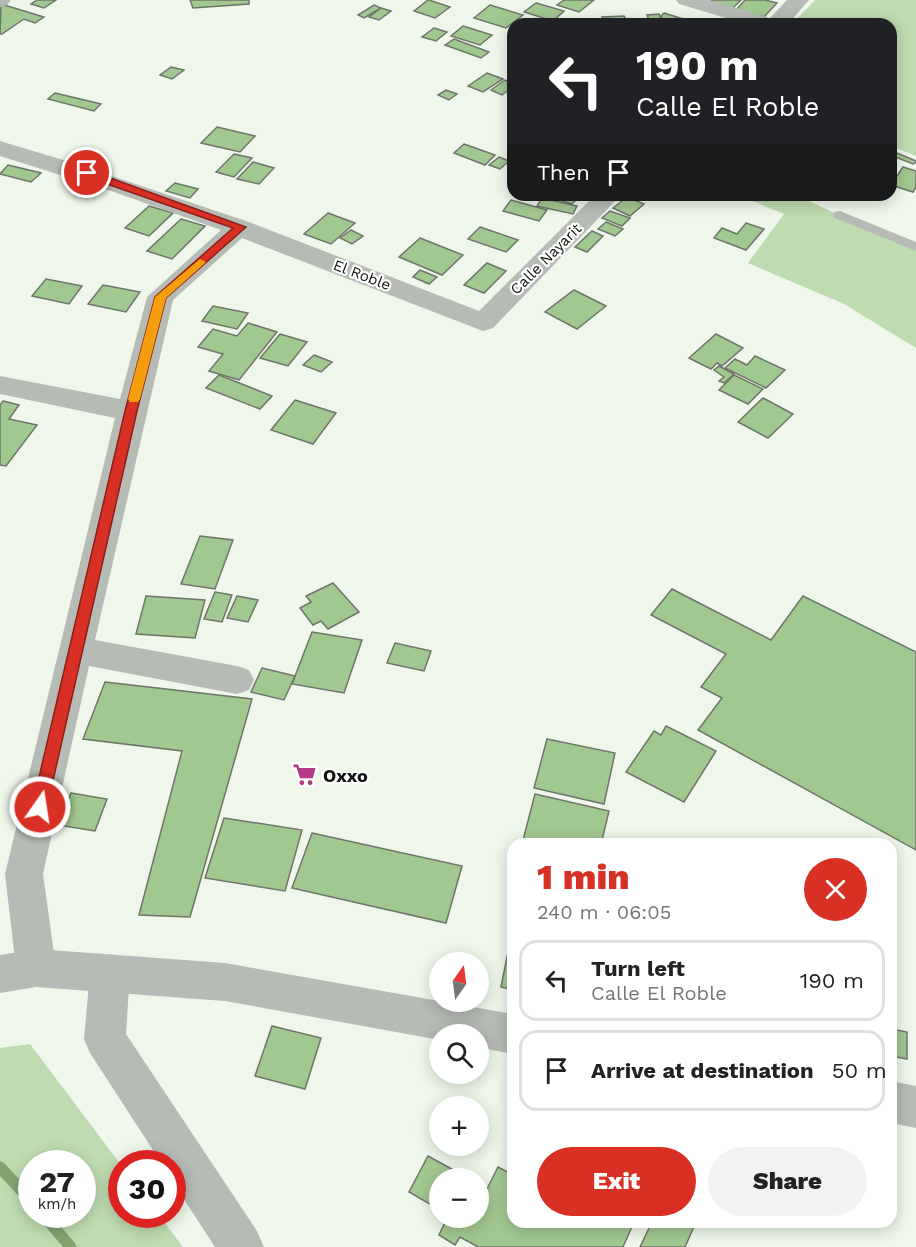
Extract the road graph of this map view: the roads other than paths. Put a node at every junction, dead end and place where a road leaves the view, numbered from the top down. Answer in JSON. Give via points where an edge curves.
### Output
{"nodes":[{"id":1,"x":686,"y":0,"type":"edge"},
{"id":2,"x":799,"y":0,"type":"edge"},
{"id":3,"x":748,"y":18,"type":"edge"},
{"id":4,"x":782,"y":18,"type":"edge"},
{"id":5,"x":0,"y":148,"type":"edge"},
{"id":6,"x":603,"y":201,"type":"edge"},
{"id":7,"x":840,"y":215,"type":"dead end"},
{"id":8,"x":240,"y":227,"type":"junction"},
{"id":9,"x":916,"y":247,"type":"edge"},
{"id":10,"x":483,"y":322,"type":"joint"},
{"id":11,"x":0,"y":385,"type":"edge"},
{"id":12,"x":131,"y":411,"type":"junction"},
{"id":13,"x":76,"y":650,"type":"junction"},
{"id":14,"x":237,"y":681,"type":"dead end"},
{"id":15,"x":18,"y":971,"type":"edge"},
{"id":16,"x":110,"y":973,"type":"junction"},
{"id":17,"x":507,"y":1033,"type":"edge"},
{"id":18,"x":897,"y":1103,"type":"edge"},
{"id":19,"x":916,"y":1107,"type":"edge"},
{"id":20,"x":241,"y":1247,"type":"edge"}],
"edges":[{"from":1,"to":3,"type":"street"},
{"from":2,"to":4,"type":"street"},
{"from":5,"to":8,"type":"street","name":"El Roble","via":[[87,173]]},
{"from":6,"to":10,"type":"street","name":"Calle Nayarit"},
{"from":7,"to":9,"type":"lane"},
{"from":8,"to":10,"type":"street","name":"El Roble"},
{"from":8,"to":12,"type":"street","via":[[160,297]]},
{"from":11,"to":12,"type":"street"},
{"from":12,"to":13,"type":"street"},
{"from":13,"to":14,"type":"street"},
{"from":13,"to":15,"type":"street","via":[[24,874]]},
{"from":15,"to":16,"type":"street"},
{"from":16,"to":17,"type":"street","via":[[225,982]]},
{"from":16,"to":20,"type":"street","via":[[105,1039]]},
{"from":18,"to":19,"type":"street"}]}
